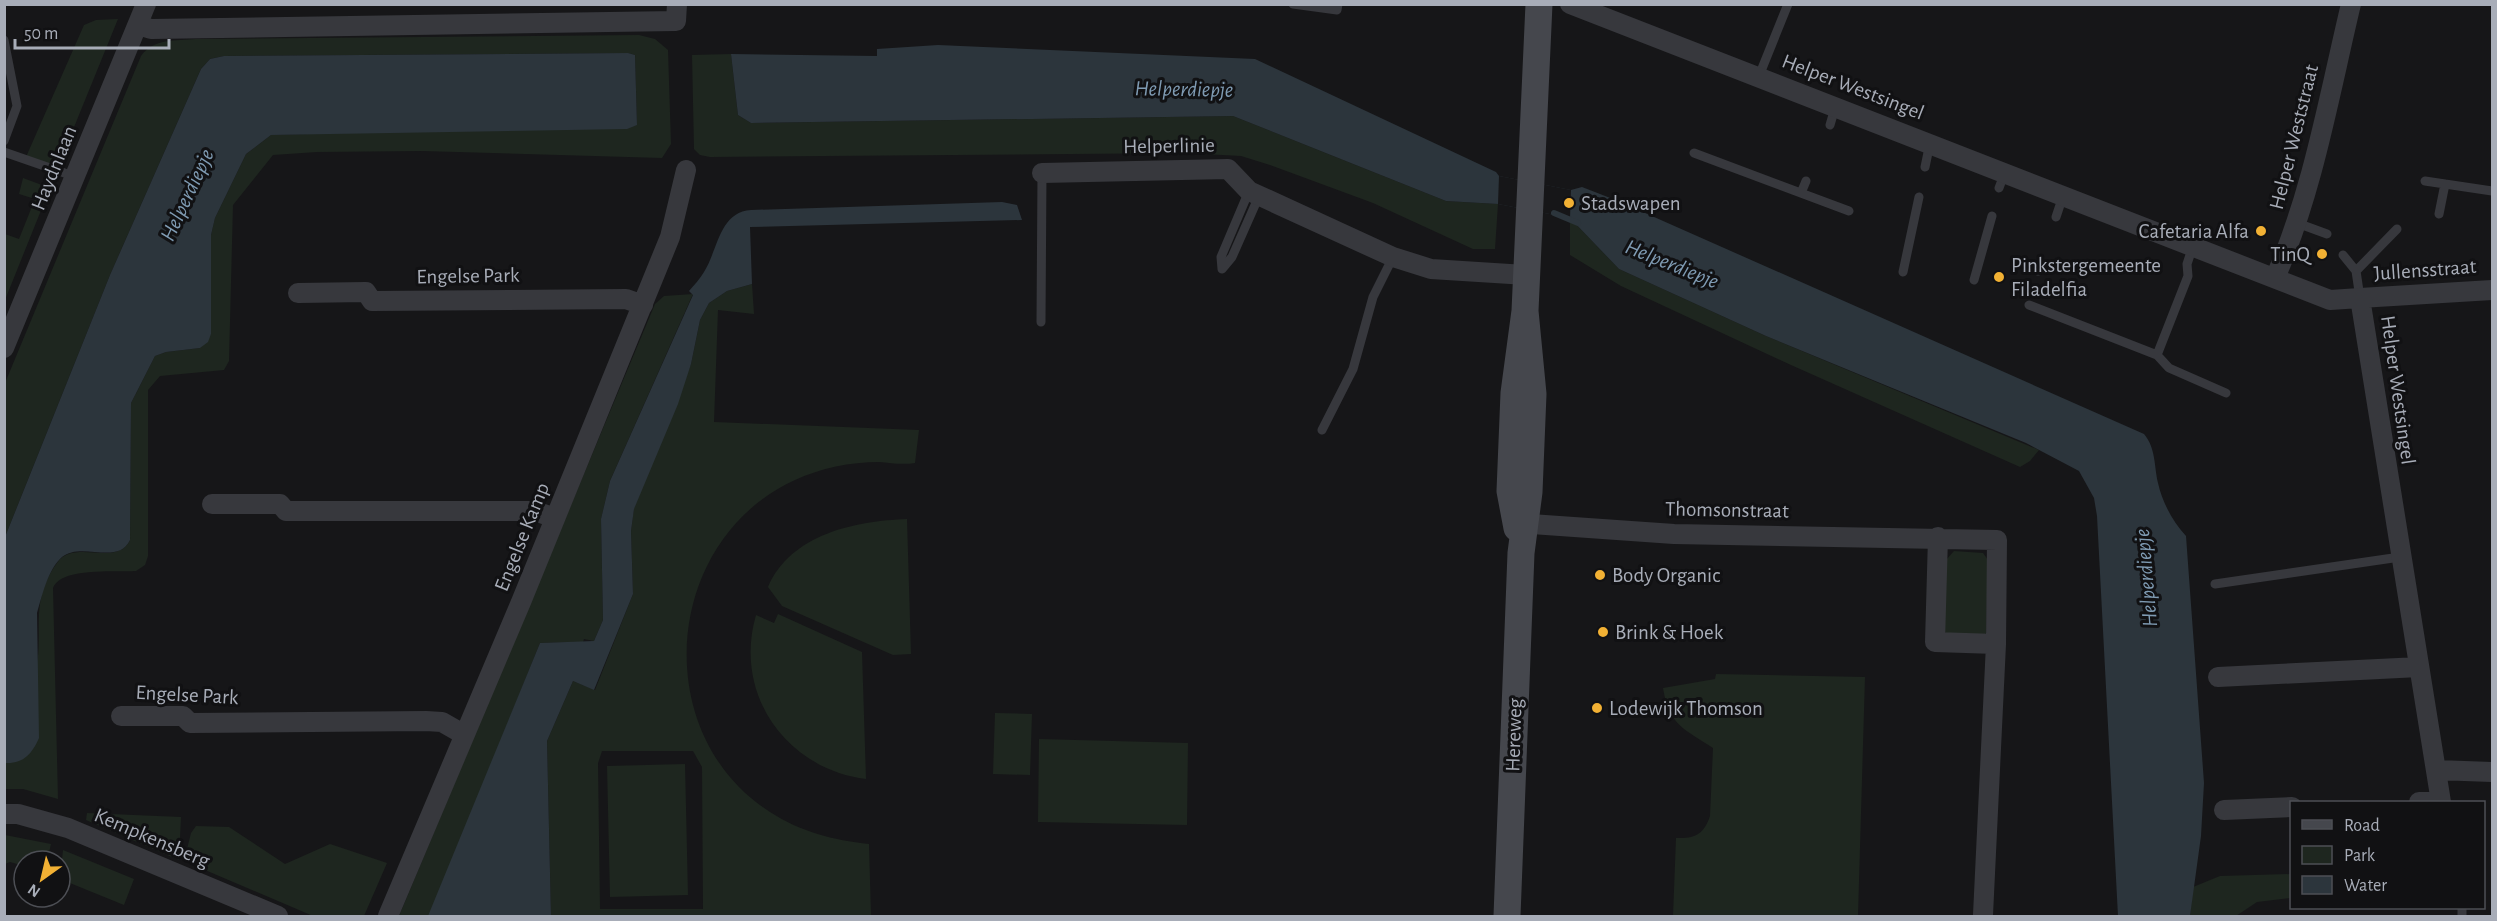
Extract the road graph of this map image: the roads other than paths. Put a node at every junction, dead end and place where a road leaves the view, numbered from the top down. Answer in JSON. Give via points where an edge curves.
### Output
{"nodes":[{"id":1,"x":146,"y":4,"type":"edge"},
{"id":2,"x":1293,"y":4,"type":"edge"},
{"id":3,"x":1338,"y":4,"type":"edge"},
{"id":4,"x":1539,"y":4,"type":"edge"},
{"id":5,"x":1570,"y":4,"type":"edge"},
{"id":6,"x":1788,"y":4,"type":"edge"},
{"id":7,"x":2351,"y":4,"type":"edge"},
{"id":8,"x":676,"y":13,"type":"edge"},
{"id":9,"x":138,"y":25,"type":"junction"},
{"id":10,"x":4,"y":40,"type":"edge"},
{"id":11,"x":1759,"y":76,"type":"junction"},
{"id":12,"x":4,"y":141,"type":"edge"},
{"id":13,"x":1930,"y":143,"type":"junction"},
{"id":14,"x":4,"y":152,"type":"edge"},
{"id":15,"x":1694,"y":153,"type":"dead end"},
{"id":16,"x":1925,"y":167,"type":"dead end"},
{"id":17,"x":686,"y":170,"type":"dead end"},
{"id":18,"x":1042,"y":173,"type":"joint"},
{"id":19,"x":76,"y":177,"type":"junction"},
{"id":20,"x":1806,"y":181,"type":"dead end"},
{"id":21,"x":2425,"y":181,"type":"dead end"},
{"id":22,"x":2445,"y":184,"type":"junction"},
{"id":23,"x":2493,"y":191,"type":"edge"},
{"id":24,"x":1254,"y":193,"type":"junction"},
{"id":25,"x":1801,"y":193,"type":"junction"},
{"id":26,"x":2063,"y":196,"type":"junction"},
{"id":27,"x":1919,"y":197,"type":"dead end"},
{"id":28,"x":1849,"y":211,"type":"dead end"},
{"id":29,"x":2439,"y":214,"type":"dead end"},
{"id":30,"x":1992,"y":216,"type":"dead end"},
{"id":31,"x":2056,"y":217,"type":"dead end"},
{"id":32,"x":2297,"y":223,"type":"junction"},
{"id":33,"x":2397,"y":229,"type":"dead end"},
{"id":34,"x":2327,"y":234,"type":"dead end"},
{"id":35,"x":2193,"y":246,"type":"junction"},
{"id":36,"x":2343,"y":255,"type":"dead end"},
{"id":37,"x":1393,"y":256,"type":"junction"},
{"id":38,"x":2356,"y":271,"type":"junction"},
{"id":39,"x":1903,"y":272,"type":"dead end"},
{"id":40,"x":1527,"y":275,"type":"junction"},
{"id":41,"x":2275,"y":278,"type":"junction"},
{"id":42,"x":1974,"y":280,"type":"dead end"},
{"id":43,"x":2493,"y":290,"type":"edge"},
{"id":44,"x":298,"y":293,"type":"dead end"},
{"id":45,"x":2360,"y":298,"type":"junction"},
{"id":46,"x":643,"y":304,"type":"junction"},
{"id":47,"x":2029,"y":305,"type":"dead end"},
{"id":48,"x":1041,"y":322,"type":"dead end"},
{"id":49,"x":4,"y":348,"type":"edge"},
{"id":50,"x":2157,"y":355,"type":"junction"},
{"id":51,"x":2226,"y":393,"type":"dead end"},
{"id":52,"x":1322,"y":430,"type":"dead end"},
{"id":53,"x":212,"y":504,"type":"dead end"},
{"id":54,"x":555,"y":518,"type":"junction"},
{"id":55,"x":1521,"y":523,"type":"junction"},
{"id":56,"x":1938,"y":537,"type":"junction"},
{"id":57,"x":2400,"y":557,"type":"junction"},
{"id":58,"x":2215,"y":584,"type":"dead end"},
{"id":59,"x":1996,"y":644,"type":"junction"},
{"id":60,"x":2419,"y":666,"type":"junction"},
{"id":61,"x":2218,"y":677,"type":"dead end"},
{"id":62,"x":121,"y":716,"type":"dead end"},
{"id":63,"x":463,"y":734,"type":"junction"},
{"id":64,"x":2437,"y":770,"type":"junction"},
{"id":65,"x":2493,"y":772,"type":"edge"},
{"id":66,"x":2440,"y":801,"type":"edge"},
{"id":67,"x":2290,"y":807,"type":"edge"},
{"id":68,"x":2224,"y":810,"type":"dead end"},
{"id":69,"x":4,"y":814,"type":"edge"},
{"id":70,"x":1983,"y":915,"type":"edge"},
{"id":71,"x":278,"y":916,"type":"edge"},
{"id":72,"x":388,"y":916,"type":"edge"},
{"id":73,"x":1507,"y":916,"type":"edge"}],
"edges":[{"from":1,"to":9,"type":"street","name":"Haydnlaan"},
{"from":2,"to":3,"type":"lane","via":[[1337,10]]},
{"from":4,"to":40,"type":"main road","name":"Hereweg"},
{"from":5,"to":11,"type":"street","name":"Helper Westsingel"},
{"from":6,"to":11,"type":"lane","name":"Helper Westsingel"},
{"from":7,"to":32,"type":"street","name":"Helper Weststraat"},
{"from":8,"to":9,"type":"street","via":[[151,29]]},
{"from":9,"to":19,"type":"street","name":"Haydnlaan"},
{"from":10,"to":12,"type":"lane","via":[[17,105]]},
{"from":11,"to":13,"type":"street","name":"Helper Westsingel","via":[[1832,116]]},
{"from":13,"to":16,"type":"lane","name":"Helper Westsingel"},
{"from":13,"to":26,"type":"street","name":"Helper Westsingel","via":[[2002,180]]},
{"from":14,"to":19,"type":"lane"},
{"from":15,"to":25,"type":"lane"},
{"from":17,"to":46,"type":"street","name":"Engelse Kamp","via":[[670,237]]},
{"from":18,"to":24,"type":"street","name":"Helperlinie","via":[[1228,169]]},
{"from":18,"to":48,"type":"lane","name":"Helperlinie"},
{"from":19,"to":49,"type":"street","name":"Haydnlaan"},
{"from":20,"to":25,"type":"lane"},
{"from":21,"to":22,"type":"lane"},
{"from":22,"to":23,"type":"lane"},
{"from":22,"to":29,"type":"lane"},
{"from":24,"to":24,"type":"lane","via":[[1221,257],[1222,269],[1232,257]]},
{"from":24,"to":37,"type":"street","name":"Helperlinie"},
{"from":25,"to":28,"type":"lane"},
{"from":26,"to":31,"type":"lane"},
{"from":26,"to":35,"type":"street","name":"Helper Westsingel"},
{"from":27,"to":39,"type":"lane"},
{"from":30,"to":42,"type":"lane"},
{"from":32,"to":34,"type":"lane"},
{"from":32,"to":41,"type":"street","name":"Helper Weststraat"},
{"from":33,"to":38,"type":"lane"},
{"from":35,"to":41,"type":"street","name":"Helper Westsingel"},
{"from":35,"to":50,"type":"lane","via":[[2188,276]]},
{"from":36,"to":38,"type":"lane"},
{"from":37,"to":40,"type":"street","name":"Helperlinie","via":[[1431,269]]},
{"from":37,"to":52,"type":"lane","via":[[1373,297],[1353,369]]},
{"from":38,"to":45,"type":"lane"},
{"from":40,"to":55,"type":"main road","name":"Hereweg","via":[[1525,310],[1533,394],[1529,492]]},
{"from":41,"to":45,"type":"street","name":"Helper Westsingel","via":[[2330,300]]},
{"from":43,"to":45,"type":"street","name":"Jullensstraat"},
{"from":44,"to":46,"type":"street","name":"Engelse Park","via":[[366,292],[372,301],[626,299]]},
{"from":45,"to":57,"type":"street","name":"Helper Westsingel"},
{"from":46,"to":54,"type":"street","name":"Engelse Kamp"},
{"from":47,"to":50,"type":"lane"},
{"from":50,"to":51,"type":"lane","via":[[2169,368]]},
{"from":53,"to":54,"type":"street","via":[[280,504],[286,511],[535,511]]},
{"from":54,"to":63,"type":"street","name":"Engelse Kamp"},
{"from":55,"to":56,"type":"street","name":"Thomsonstraat","via":[[1674,534]]},
{"from":55,"to":73,"type":"main road","name":"Hereweg"},
{"from":56,"to":59,"type":"street","name":"Thomsonstraat","via":[[1997,540]]},
{"from":56,"to":59,"type":"street","via":[[1935,642]]},
{"from":57,"to":58,"type":"lane"},
{"from":57,"to":60,"type":"street","name":"Helper Westsingel"},
{"from":59,"to":70,"type":"street","name":"Thomsonstraat"},
{"from":60,"to":61,"type":"street"},
{"from":60,"to":64,"type":"street","name":"Helper Westsingel"},
{"from":62,"to":63,"type":"street","name":"Engelse Park","via":[[183,716],[190,723],[426,721],[442,722]]},
{"from":63,"to":72,"type":"street","name":"Engelse Kamp"},
{"from":64,"to":65,"type":"street"},
{"from":64,"to":66,"type":"street","name":"Helper Westsingel"},
{"from":67,"to":68,"type":"street"},
{"from":69,"to":71,"type":"street","name":"Kempkensberg","via":[[68,828]]}]}
